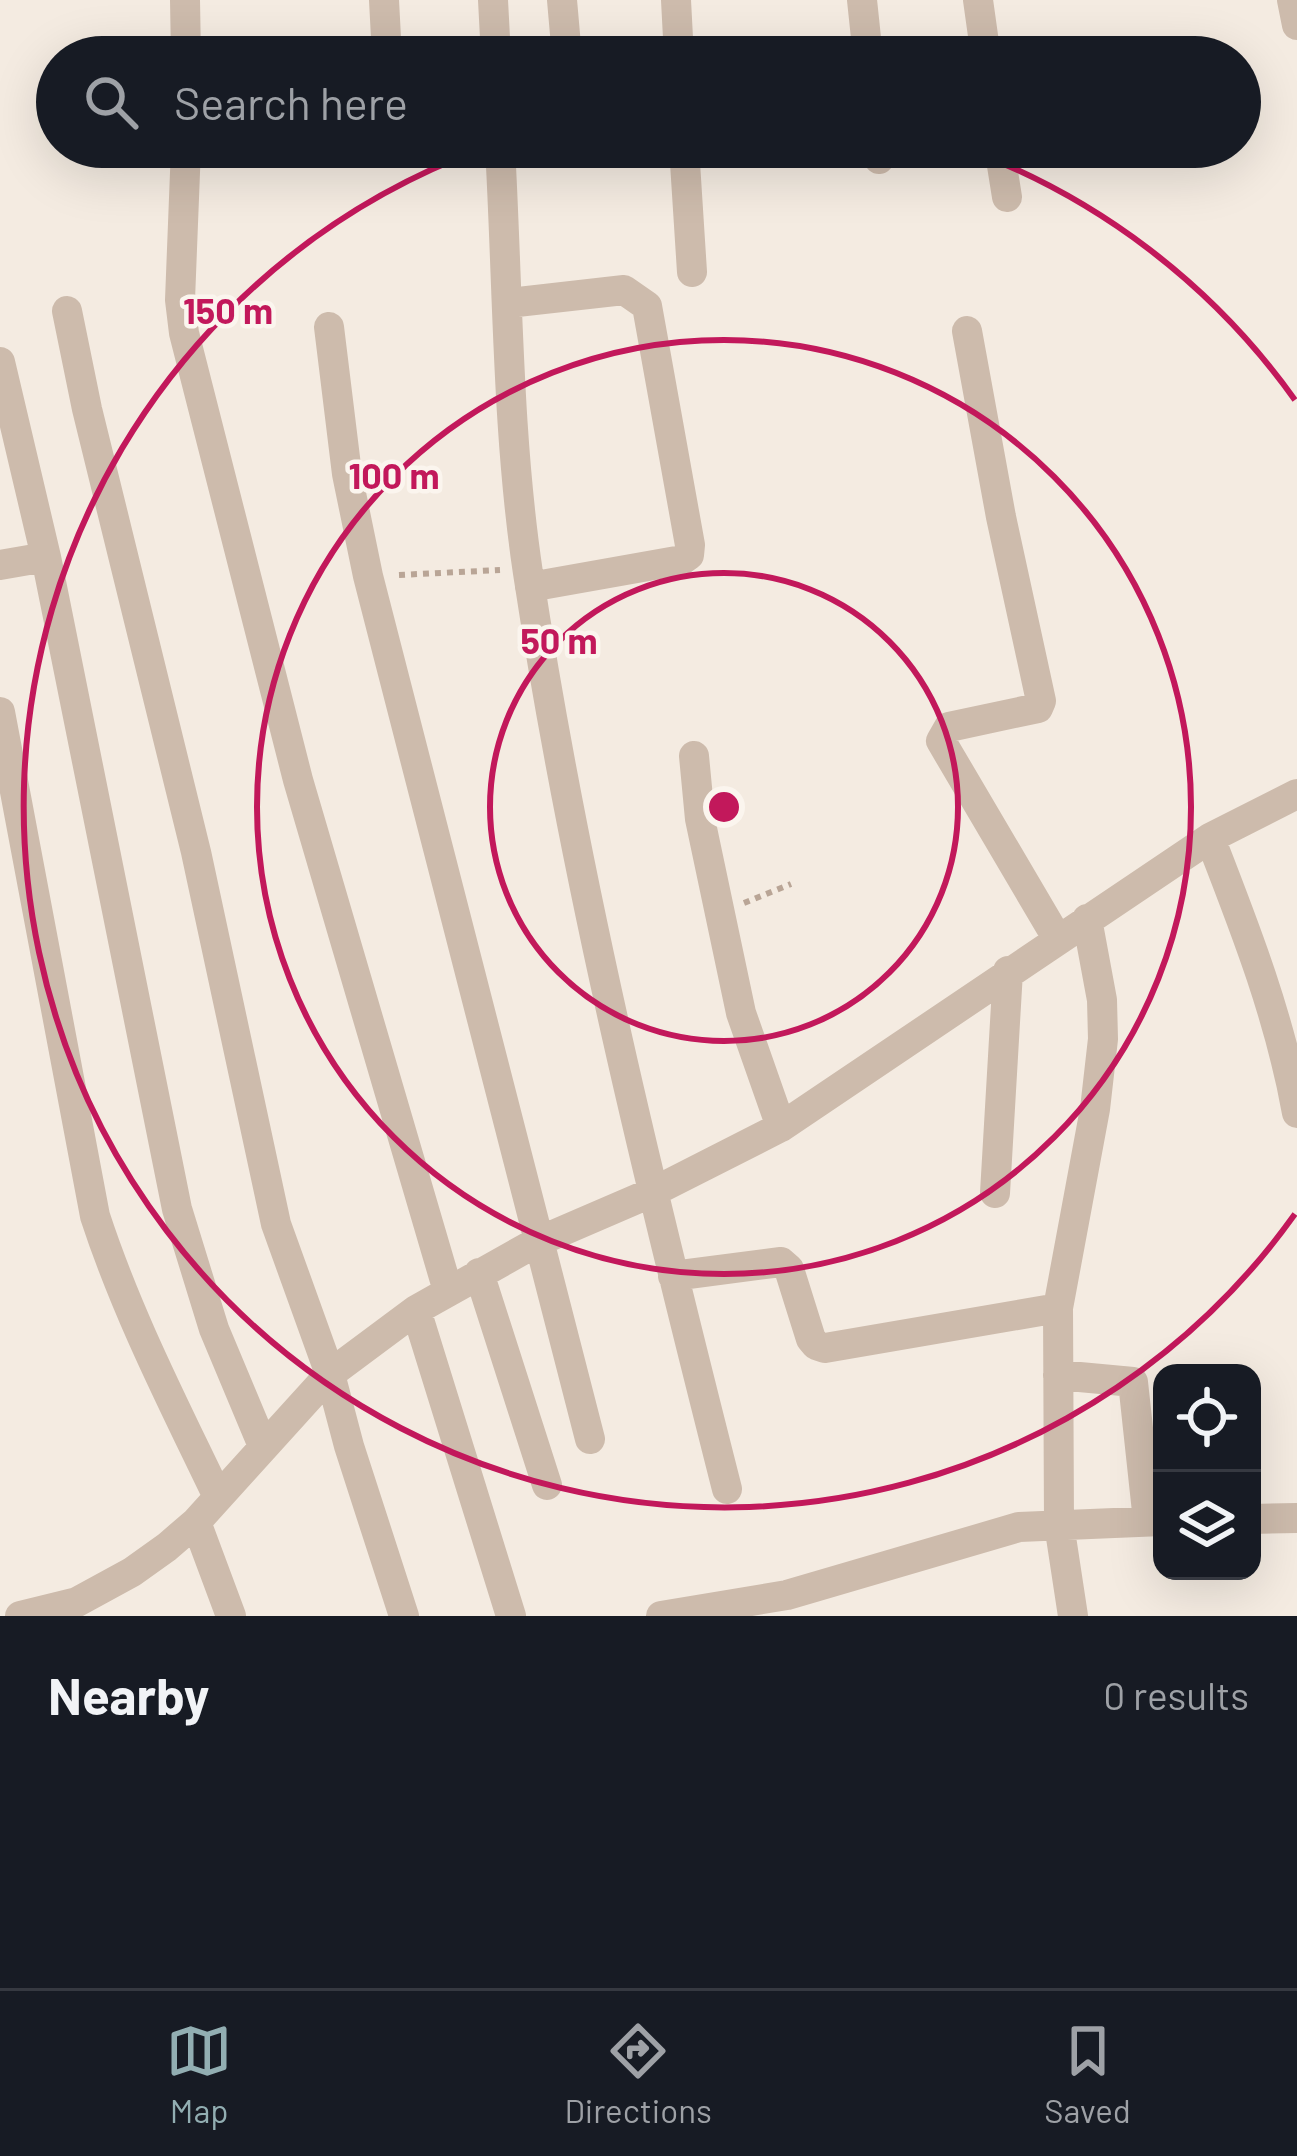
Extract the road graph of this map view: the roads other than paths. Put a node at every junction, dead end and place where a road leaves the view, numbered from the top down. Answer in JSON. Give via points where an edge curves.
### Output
{"nodes":[{"id":1,"x":185,"y":0,"type":"edge"},
{"id":2,"x":384,"y":0,"type":"edge"},
{"id":3,"x":493,"y":0,"type":"edge"},
{"id":4,"x":562,"y":0,"type":"edge"},
{"id":5,"x":676,"y":0,"type":"edge"},
{"id":6,"x":862,"y":0,"type":"edge"},
{"id":7,"x":978,"y":0,"type":"edge"},
{"id":8,"x":1292,"y":0,"type":"edge"},
{"id":9,"x":1297,"y":25,"type":"edge"},
{"id":10,"x":186,"y":36,"type":"edge"},
{"id":11,"x":386,"y":36,"type":"edge"},
{"id":12,"x":495,"y":36,"type":"edge"},
{"id":13,"x":565,"y":36,"type":"edge"},
{"id":14,"x":678,"y":36,"type":"edge"},
{"id":15,"x":866,"y":36,"type":"edge"},
{"id":16,"x":983,"y":36,"type":"edge"},
{"id":17,"x":185,"y":168,"type":"edge"},
{"id":18,"x":501,"y":168,"type":"edge"},
{"id":19,"x":685,"y":168,"type":"edge"},
{"id":20,"x":1002,"y":168,"type":"edge"},
{"id":21,"x":1006,"y":197,"type":"dead end"},
{"id":22,"x":692,"y":272,"type":"dead end"},
{"id":23,"x":508,"y":303,"type":"junction"},
{"id":24,"x":68,"y":311,"type":"dead end"},
{"id":25,"x":329,"y":327,"type":"dead end"},
{"id":26,"x":967,"y":331,"type":"dead end"},
{"id":27,"x":0,"y":362,"type":"edge"},
{"id":28,"x":46,"y":557,"type":"junction"},
{"id":29,"x":0,"y":565,"type":"edge"},
{"id":30,"x":529,"y":578,"type":"junction"},
{"id":31,"x":0,"y":712,"type":"edge"},
{"id":32,"x":694,"y":756,"type":"dead end"},
{"id":33,"x":1297,"y":794,"type":"edge"},
{"id":34,"x":1210,"y":838,"type":"junction"},
{"id":35,"x":1087,"y":919,"type":"junction"},
{"id":36,"x":1057,"y":938,"type":"junction"},
{"id":37,"x":1008,"y":970,"type":"junction"},
{"id":38,"x":1297,"y":1113,"type":"edge"},
{"id":39,"x":781,"y":1127,"type":"junction"},
{"id":40,"x":653,"y":1192,"type":"junction"},
{"id":41,"x":994,"y":1193,"type":"dead end"},
{"id":42,"x":537,"y":1242,"type":"junction"},
{"id":43,"x":479,"y":1273,"type":"junction"},
{"id":44,"x":673,"y":1276,"type":"junction"},
{"id":45,"x":448,"y":1291,"type":"junction"},
{"id":46,"x":1058,"y":1308,"type":"junction"},
{"id":47,"x":416,"y":1310,"type":"junction"},
{"id":48,"x":330,"y":1374,"type":"junction"},
{"id":49,"x":1058,"y":1375,"type":"junction"},
{"id":50,"x":590,"y":1439,"type":"dead end"},
{"id":51,"x":263,"y":1446,"type":"junction"},
{"id":52,"x":547,"y":1485,"type":"dead end"},
{"id":53,"x":727,"y":1489,"type":"dead end"},
{"id":54,"x":218,"y":1497,"type":"junction"},
{"id":55,"x":1153,"y":1508,"type":"edge"},
{"id":56,"x":1261,"y":1519,"type":"edge"},
{"id":57,"x":1297,"y":1519,"type":"edge"},
{"id":58,"x":1153,"y":1521,"type":"edge"},
{"id":59,"x":196,"y":1522,"type":"junction"},
{"id":60,"x":1058,"y":1524,"type":"junction"},
{"id":61,"x":79,"y":1609,"type":"edge"},
{"id":62,"x":20,"y":1616,"type":"edge"},
{"id":63,"x":231,"y":1616,"type":"edge"},
{"id":64,"x":404,"y":1616,"type":"edge"},
{"id":65,"x":512,"y":1616,"type":"edge"},
{"id":66,"x":661,"y":1616,"type":"edge"},
{"id":67,"x":1073,"y":1616,"type":"edge"}],
"edges":[{"from":1,"to":10,"type":"street"},
{"from":2,"to":11,"type":"street"},
{"from":3,"to":12,"type":"street"},
{"from":4,"to":13,"type":"street"},
{"from":5,"to":14,"type":"street"},
{"from":6,"to":15,"type":"street"},
{"from":7,"to":16,"type":"street"},
{"from":8,"to":9,"type":"street"},
{"from":17,"to":45,"type":"street","via":[[184,333],[298,780]]},
{"from":18,"to":23,"type":"street"},
{"from":19,"to":22,"type":"street"},
{"from":20,"to":21,"type":"street"},
{"from":23,"to":30,"type":"street"},
{"from":23,"to":30,"type":"street","via":[[624,290],[647,306],[690,544],[682,560]]},
{"from":24,"to":48,"type":"street","via":[[276,1224]]},
{"from":25,"to":42,"type":"street","via":[[368,576]]},
{"from":26,"to":36,"type":"street","via":[[1041,701],[949,727],[940,741]]},
{"from":27,"to":28,"type":"street"},
{"from":28,"to":29,"type":"street"},
{"from":28,"to":51,"type":"street","via":[[177,1209],[214,1329]]},
{"from":30,"to":40,"type":"street","via":[[568,810]]},
{"from":31,"to":54,"type":"street","via":[[95,1216]]},
{"from":32,"to":39,"type":"street","via":[[741,1012]]},
{"from":33,"to":34,"type":"street"},
{"from":34,"to":35,"type":"street"},
{"from":34,"to":38,"type":"street","via":[[1258,961]]},
{"from":35,"to":36,"type":"street"},
{"from":35,"to":46,"type":"street","via":[[1102,1039]]},
{"from":36,"to":37,"type":"street"},
{"from":37,"to":39,"type":"street"},
{"from":37,"to":41,"type":"street"},
{"from":39,"to":40,"type":"street"},
{"from":40,"to":42,"type":"street"},
{"from":40,"to":44,"type":"street"},
{"from":42,"to":43,"type":"street"},
{"from":42,"to":50,"type":"street"},
{"from":43,"to":45,"type":"street"},
{"from":43,"to":52,"type":"street"},
{"from":44,"to":46,"type":"street","via":[[781,1262],[811,1339],[825,1348]]},
{"from":44,"to":53,"type":"street"},
{"from":45,"to":47,"type":"street"},
{"from":46,"to":49,"type":"street"},
{"from":47,"to":48,"type":"street"},
{"from":47,"to":65,"type":"street"},
{"from":48,"to":51,"type":"street"},
{"from":48,"to":64,"type":"street"},
{"from":49,"to":55,"type":"street","via":[[1133,1382]]},
{"from":49,"to":60,"type":"street"},
{"from":51,"to":54,"type":"street"},
{"from":54,"to":59,"type":"street"},
{"from":56,"to":57,"type":"street"},
{"from":58,"to":60,"type":"street"},
{"from":59,"to":61,"type":"street"},
{"from":59,"to":63,"type":"street"},
{"from":60,"to":66,"type":"street","via":[[982,1536],[787,1594]]},
{"from":60,"to":67,"type":"street"},
{"from":61,"to":62,"type":"street"}]}
